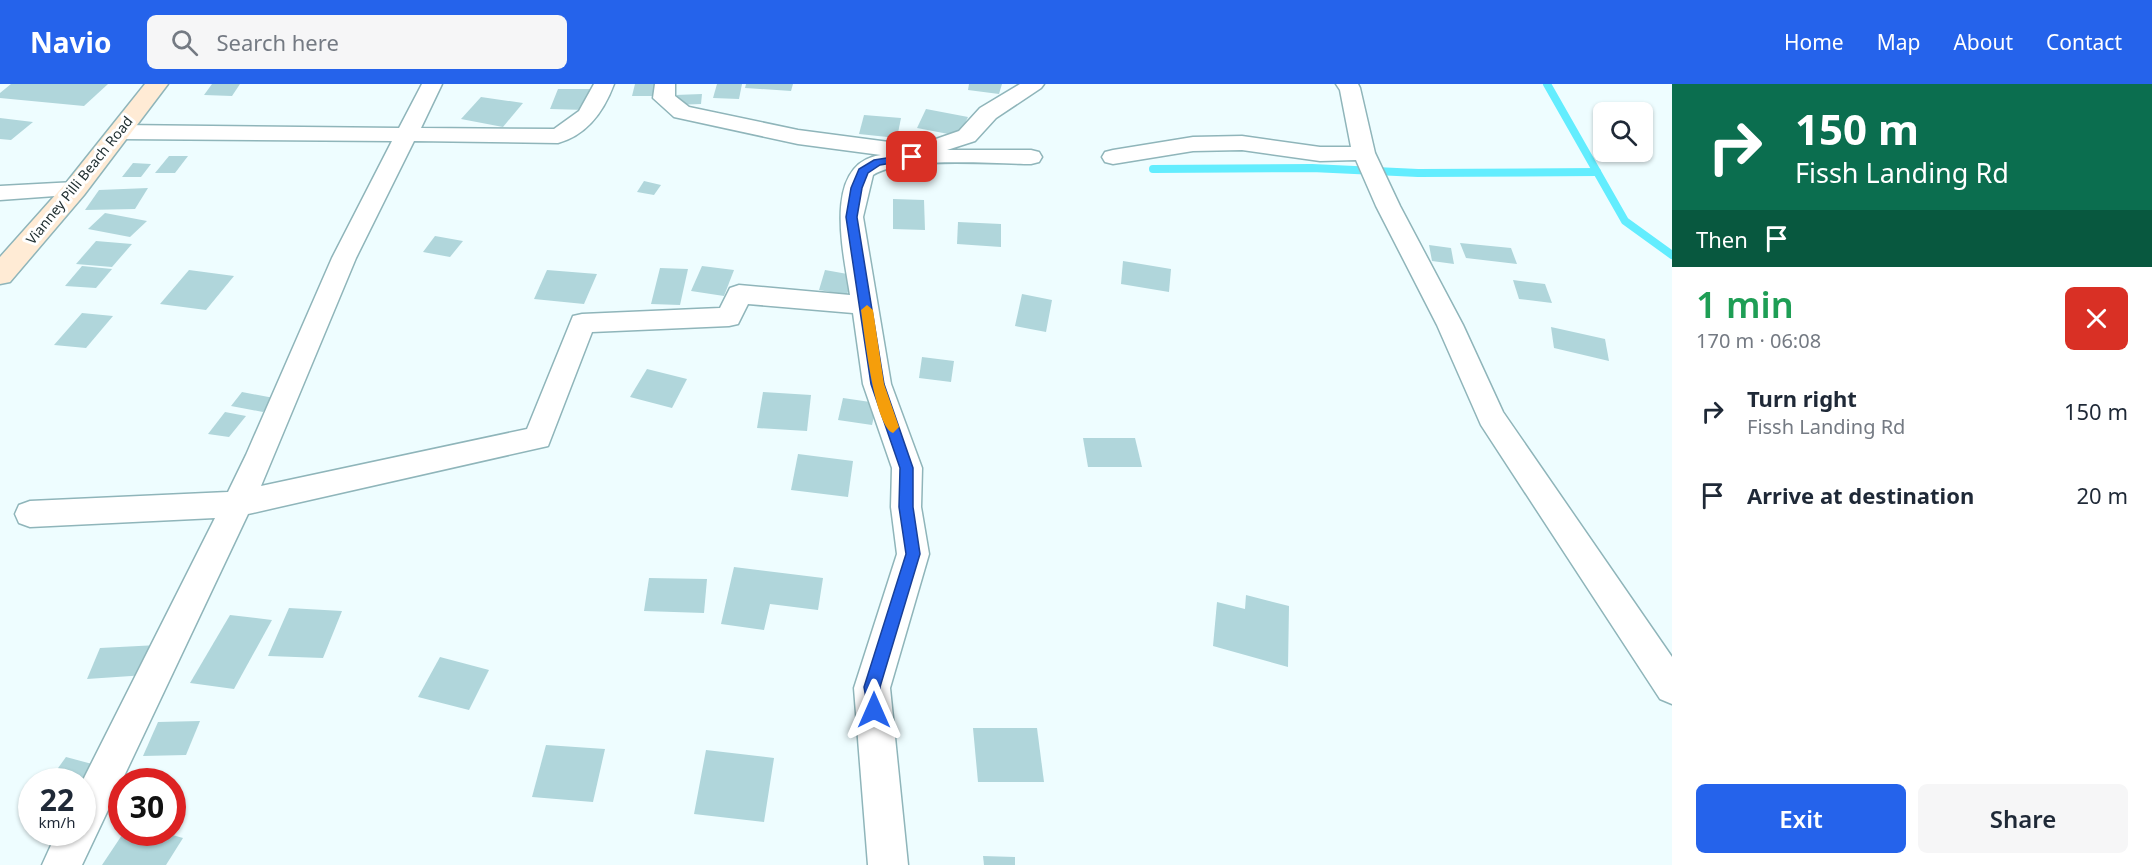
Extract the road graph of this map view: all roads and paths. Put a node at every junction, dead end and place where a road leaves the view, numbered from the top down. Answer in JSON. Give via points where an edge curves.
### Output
{"nodes":[{"id":1,"x":157,"y":84,"type":"edge"},
{"id":2,"x":432,"y":84,"type":"edge"},
{"id":3,"x":604,"y":84,"type":"edge"},
{"id":4,"x":664,"y":84,"type":"edge"},
{"id":5,"x":1034,"y":84,"type":"edge"},
{"id":6,"x":1346,"y":84,"type":"edge"},
{"id":7,"x":120,"y":132,"type":"junction"},
{"id":8,"x":406,"y":135,"type":"junction"},
{"id":9,"x":1364,"y":153,"type":"junction"},
{"id":10,"x":917,"y":157,"type":"junction"},
{"id":11,"x":1030,"y":157,"type":"dead end"},
{"id":12,"x":1113,"y":157,"type":"dead end"},
{"id":13,"x":75,"y":189,"type":"junction"},
{"id":14,"x":0,"y":192,"type":"edge"},
{"id":15,"x":0,"y":275,"type":"edge"},
{"id":16,"x":866,"y":306,"type":"junction"},
{"id":17,"x":237,"y":504,"type":"junction"},
{"id":18,"x":30,"y":514,"type":"dead end"},
{"id":19,"x":1672,"y":687,"type":"edge"},
{"id":20,"x":96,"y":794,"type":"edge"},
{"id":21,"x":71,"y":846,"type":"edge"},
{"id":22,"x":62,"y":865,"type":"edge"},
{"id":23,"x":888,"y":865,"type":"edge"}],
"edges":[{"from":1,"to":7,"type":"street","name":"Vianney Pilli Beach Road"},
{"from":2,"to":8,"type":"street"},
{"from":3,"to":8,"type":"street","via":[[585,119],[558,136]]},
{"from":4,"to":10,"type":"street","via":[[664,98],[682,112]]},
{"from":5,"to":10,"type":"street","via":[[988,113],[967,136],[920,152]]},
{"from":6,"to":9,"type":"street"},
{"from":7,"to":8,"type":"street"},
{"from":7,"to":13,"type":"street","name":"Vianney Pilli Beach Road"},
{"from":8,"to":17,"type":"street","via":[[344,258]]},
{"from":9,"to":12,"type":"street","via":[[1320,154],[1242,143],[1193,144]]},
{"from":9,"to":19,"type":"street","via":[[1491,417]]},
{"from":10,"to":11,"type":"street"},
{"from":10,"to":16,"type":"street","via":[[877,162],[863,171],[857,188],[851,217]]},
{"from":13,"to":14,"type":"street"},
{"from":13,"to":15,"type":"street","name":"Vianney Pilli Beach Road"},
{"from":16,"to":17,"type":"street","via":[[739,294],[729,317],[582,323],[538,438]]},
{"from":16,"to":23,"type":"street","via":[[877,384],[907,468],[906,507],[913,554],[872,687]]},
{"from":17,"to":18,"type":"street"},
{"from":17,"to":20,"type":"street"},
{"from":21,"to":22,"type":"street"}]}
